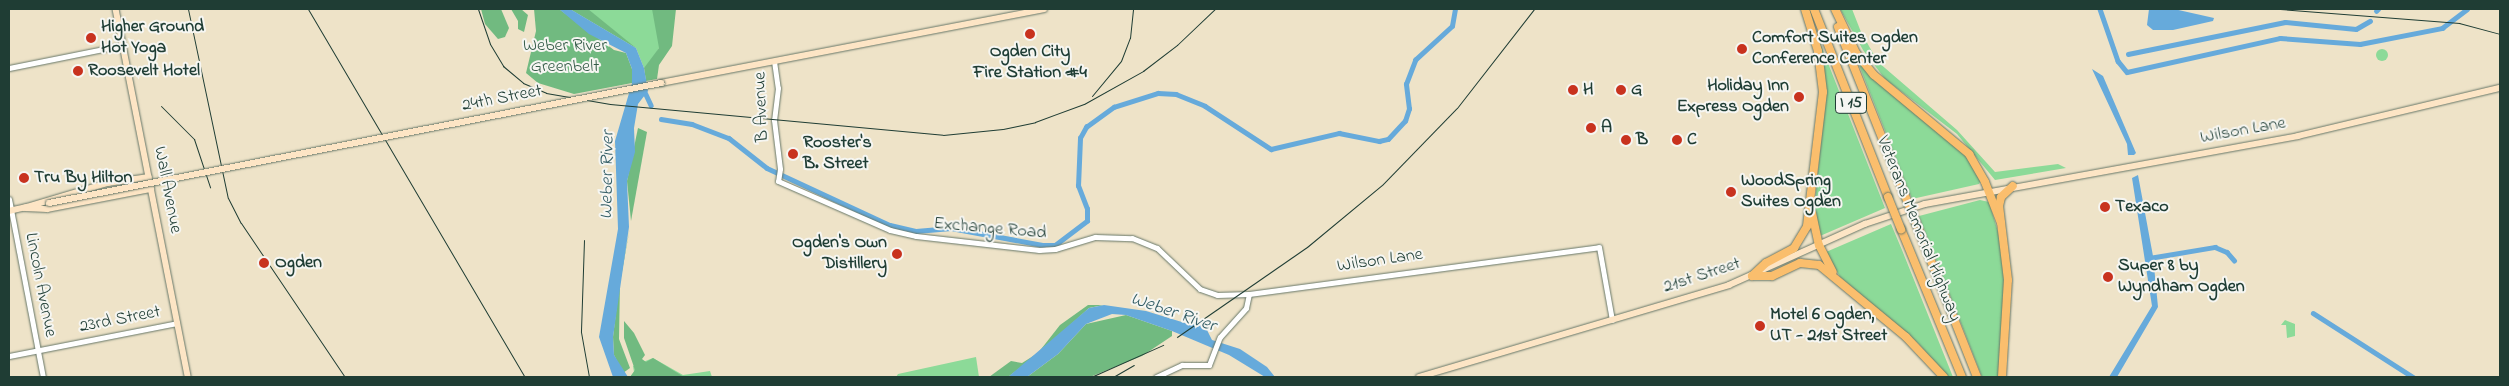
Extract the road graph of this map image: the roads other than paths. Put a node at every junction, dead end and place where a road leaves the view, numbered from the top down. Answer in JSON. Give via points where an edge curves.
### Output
{"nodes":[{"id":1,"x":116,"y":9,"type":"edge"},
{"id":2,"x":1044,"y":9,"type":"edge"},
{"id":3,"x":1805,"y":9,"type":"edge"},
{"id":4,"x":1814,"y":9,"type":"edge"},
{"id":5,"x":1830,"y":9,"type":"edge"},
{"id":6,"x":1835,"y":9,"type":"edge"},
{"id":7,"x":123,"y":45,"type":"junction"},
{"id":8,"x":774,"y":61,"type":"junction"},
{"id":9,"x":9,"y":68,"type":"edge"},
{"id":10,"x":2500,"y":88,"type":"edge"},
{"id":11,"x":149,"y":177,"type":"junction"},
{"id":12,"x":779,"y":178,"type":"joint"},
{"id":13,"x":2013,"y":186,"type":"junction"},
{"id":14,"x":151,"y":188,"type":"junction"},
{"id":15,"x":1989,"y":190,"type":"junction"},
{"id":16,"x":9,"y":199,"type":"edge"},
{"id":17,"x":1811,"y":200,"type":"junction"},
{"id":18,"x":24,"y":208,"type":"junction"},
{"id":19,"x":10,"y":211,"type":"edge"},
{"id":20,"x":2001,"y":223,"type":"junction"},
{"id":21,"x":1819,"y":245,"type":"junction"},
{"id":22,"x":1752,"y":276,"type":"junction"},
{"id":23,"x":1837,"y":278,"type":"junction"},
{"id":24,"x":1248,"y":294,"type":"junction"},
{"id":25,"x":1612,"y":320,"type":"junction"},
{"id":26,"x":177,"y":323,"type":"junction"},
{"id":27,"x":38,"y":350,"type":"junction"},
{"id":28,"x":9,"y":356,"type":"edge"},
{"id":29,"x":44,"y":377,"type":"edge"},
{"id":30,"x":188,"y":377,"type":"edge"},
{"id":31,"x":1156,"y":377,"type":"edge"},
{"id":32,"x":1419,"y":377,"type":"edge"},
{"id":33,"x":1944,"y":377,"type":"edge"},
{"id":34,"x":1962,"y":377,"type":"edge"},
{"id":35,"x":1977,"y":377,"type":"edge"},
{"id":36,"x":2002,"y":377,"type":"edge"}],
"edges":[{"from":1,"to":7,"type":"main road","name":"Wall Avenue"},
{"from":2,"to":8,"type":"main road","name":"24th Street"},
{"from":3,"to":17,"type":"highway","via":[[1818,51],[1823,87]]},
{"from":4,"to":34,"type":"highway","name":"Veterans Memorial Highway","number":"I 15","bridge":true},
{"from":5,"to":35,"type":"highway","name":"Veterans Memorial Highway","number":"I 15","bridge":true},
{"from":6,"to":15,"type":"highway","via":[[1856,53],[1874,75],[1956,140],[1976,164]]},
{"from":7,"to":9,"type":"street"},
{"from":7,"to":11,"type":"main road","name":"Wall Avenue"},
{"from":8,"to":12,"type":"street","name":"B Avenue","via":[[778,88],[774,120]]},
{"from":8,"to":18,"type":"main road","name":"24th Street","bridge":true},
{"from":10,"to":13,"type":"main road","name":"Wilson Lane","via":[[2298,136]]},
{"from":11,"to":14,"type":"main road","name":"Wall Avenue"},
{"from":11,"to":18,"type":"main road","name":"24th Street","via":[[108,183]]},
{"from":12,"to":24,"type":"street","name":"Exchange Road","via":[[890,230],[916,236],[1039,250],[1055,249],[1095,237],[1132,238],[1156,248],[1200,289],[1217,295]]},
{"from":13,"to":15,"type":"main road","name":"Wilson Lane"},
{"from":13,"to":20,"type":"highway","via":[[1999,202]]},
{"from":14,"to":18,"type":"main road","name":"24th Street","via":[[47,209]]},
{"from":14,"to":26,"type":"main road","name":"Wall Avenue"},
{"from":15,"to":20,"type":"highway"},
{"from":15,"to":21,"type":"main road","name":"21st Street","via":[[1902,211]]},
{"from":16,"to":19,"type":"street","name":"Lincoln Avenue"},
{"from":17,"to":21,"type":"highway"},
{"from":17,"to":22,"type":"highway","via":[[1799,243]]},
{"from":18,"to":19,"type":"main road","name":"24th Street"},
{"from":19,"to":27,"type":"street","name":"Lincoln Avenue"},
{"from":20,"to":36,"type":"highway","via":[[2008,280]]},
{"from":21,"to":22,"type":"main road","name":"21st Street"},
{"from":21,"to":23,"type":"highway"},
{"from":22,"to":23,"type":"highway","via":[[1772,276],[1809,263],[1819,265]]},
{"from":22,"to":25,"type":"main road","name":"21st Street"},
{"from":23,"to":33,"type":"highway","via":[[1917,347]]},
{"from":24,"to":25,"type":"street","name":"Wilson Lane","via":[[1599,247]]},
{"from":24,"to":31,"type":"street","via":[[1246,308],[1220,337],[1208,365],[1182,366]]},
{"from":25,"to":32,"type":"main road","name":"21st Street"},
{"from":26,"to":27,"type":"street","name":"23rd Street"},
{"from":26,"to":30,"type":"main road","name":"Wall Avenue"},
{"from":27,"to":28,"type":"street","name":"23rd Street"},
{"from":27,"to":29,"type":"street","name":"Lincoln Avenue"}]}
